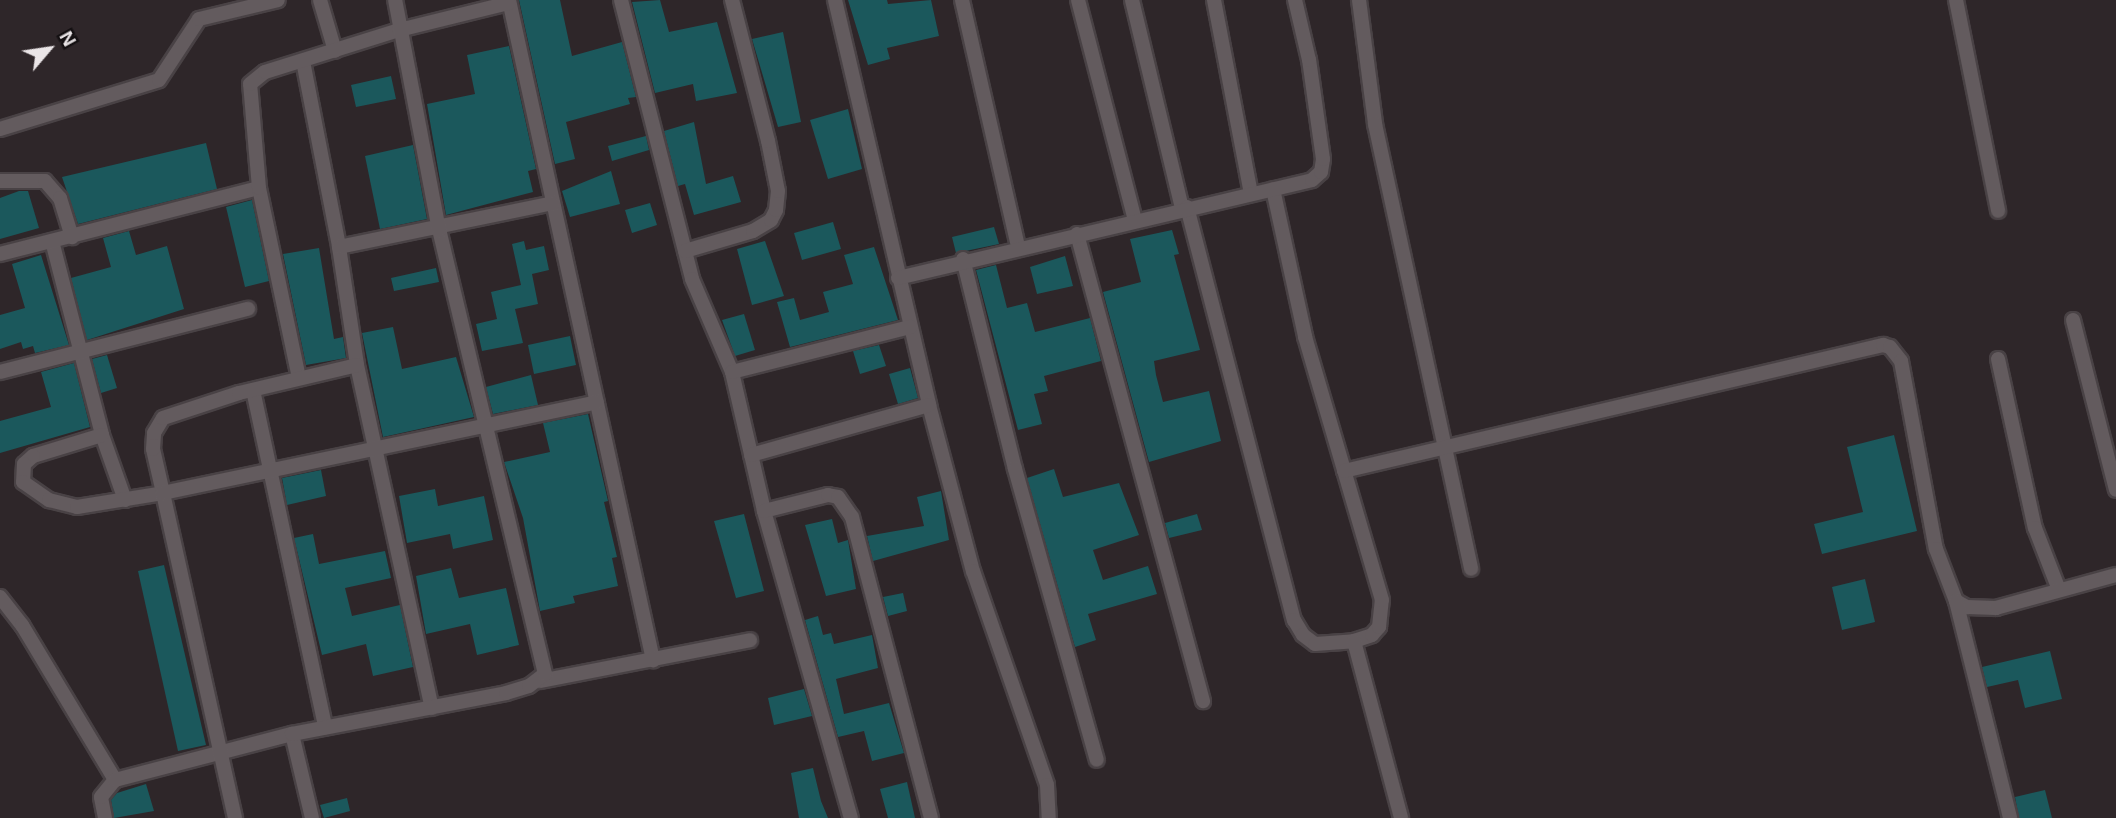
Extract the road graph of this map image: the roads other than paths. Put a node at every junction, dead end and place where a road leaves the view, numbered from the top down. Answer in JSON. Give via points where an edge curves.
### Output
{"nodes":[{"id":1,"x":278,"y":0,"type":"edge"},
{"id":2,"x":320,"y":0,"type":"edge"},
{"id":3,"x":395,"y":0,"type":"edge"},
{"id":4,"x":621,"y":0,"type":"edge"},
{"id":5,"x":732,"y":0,"type":"edge"},
{"id":6,"x":835,"y":0,"type":"edge"},
{"id":7,"x":962,"y":0,"type":"edge"},
{"id":8,"x":1078,"y":0,"type":"edge"},
{"id":9,"x":1132,"y":0,"type":"edge"},
{"id":10,"x":1214,"y":0,"type":"edge"},
{"id":11,"x":1295,"y":0,"type":"edge"},
{"id":12,"x":1359,"y":0,"type":"edge"},
{"id":13,"x":1956,"y":0,"type":"edge"},
{"id":14,"x":509,"y":1,"type":"edge"},
{"id":15,"x":399,"y":30,"type":"junction"},
{"id":16,"x":335,"y":51,"type":"junction"},
{"id":17,"x":303,"y":61,"type":"junction"},
{"id":18,"x":0,"y":129,"type":"edge"},
{"id":19,"x":0,"y":181,"type":"edge"},
{"id":20,"x":259,"y":188,"type":"junction"},
{"id":21,"x":1273,"y":189,"type":"junction"},
{"id":22,"x":1251,"y":194,"type":"junction"},
{"id":23,"x":553,"y":204,"type":"junction"},
{"id":24,"x":1185,"y":208,"type":"junction"},
{"id":25,"x":1998,"y":211,"type":"dead end"},
{"id":26,"x":1135,"y":220,"type":"junction"},
{"id":27,"x":439,"y":230,"type":"junction"},
{"id":28,"x":1077,"y":234,"type":"junction"},
{"id":29,"x":72,"y":237,"type":"junction"},
{"id":30,"x":52,"y":241,"type":"junction"},
{"id":31,"x":340,"y":247,"type":"junction"},
{"id":32,"x":1018,"y":247,"type":"junction"},
{"id":33,"x":685,"y":251,"type":"junction"},
{"id":34,"x":0,"y":254,"type":"edge"},
{"id":35,"x":963,"y":259,"type":"junction"},
{"id":36,"x":898,"y":278,"type":"junction"},
{"id":37,"x":248,"y":309,"type":"dead end"},
{"id":38,"x":2073,"y":320,"type":"dead end"},
{"id":39,"x":910,"y":327,"type":"junction"},
{"id":40,"x":80,"y":352,"type":"junction"},
{"id":41,"x":1998,"y":359,"type":"dead end"},
{"id":42,"x":356,"y":365,"type":"junction"},
{"id":43,"x":0,"y":372,"type":"edge"},
{"id":44,"x":732,"y":372,"type":"junction"},
{"id":45,"x":299,"y":378,"type":"junction"},
{"id":46,"x":253,"y":390,"type":"junction"},
{"id":47,"x":597,"y":402,"type":"junction"},
{"id":48,"x":929,"y":405,"type":"junction"},
{"id":49,"x":484,"y":427,"type":"junction"},
{"id":50,"x":103,"y":435,"type":"junction"},
{"id":51,"x":1442,"y":448,"type":"junction"},
{"id":52,"x":377,"y":450,"type":"junction"},
{"id":53,"x":751,"y":455,"type":"junction"},
{"id":54,"x":270,"y":470,"type":"junction"},
{"id":55,"x":1344,"y":471,"type":"junction"},
{"id":56,"x":2116,"y":491,"type":"edge"},
{"id":57,"x":163,"y":493,"type":"junction"},
{"id":58,"x":125,"y":500,"type":"junction"},
{"id":59,"x":764,"y":511,"type":"junction"},
{"id":60,"x":1471,"y":569,"type":"dead end"},
{"id":61,"x":2116,"y":575,"type":"edge"},
{"id":62,"x":2059,"y":590,"type":"junction"},
{"id":63,"x":0,"y":597,"type":"edge"},
{"id":64,"x":1956,"y":601,"type":"junction"},
{"id":65,"x":750,"y":640,"type":"dead end"},
{"id":66,"x":1354,"y":642,"type":"junction"},
{"id":67,"x":653,"y":660,"type":"junction"},
{"id":68,"x":540,"y":681,"type":"junction"},
{"id":69,"x":1203,"y":701,"type":"dead end"},
{"id":70,"x":432,"y":708,"type":"junction"},
{"id":71,"x":325,"y":727,"type":"junction"},
{"id":72,"x":292,"y":734,"type":"junction"},
{"id":73,"x":219,"y":752,"type":"junction"},
{"id":74,"x":1097,"y":760,"type":"dead end"},
{"id":75,"x":115,"y":780,"type":"junction"},
{"id":76,"x":105,"y":818,"type":"edge"},
{"id":77,"x":235,"y":818,"type":"edge"},
{"id":78,"x":312,"y":818,"type":"edge"},
{"id":79,"x":851,"y":818,"type":"edge"},
{"id":80,"x":931,"y":818,"type":"edge"},
{"id":81,"x":1049,"y":818,"type":"edge"},
{"id":82,"x":1401,"y":818,"type":"edge"},
{"id":83,"x":2011,"y":818,"type":"edge"}],
"edges":[{"from":1,"to":18,"type":"street","via":[[200,19],[159,80]]},
{"from":2,"to":16,"type":"street"},
{"from":3,"to":15,"type":"street"},
{"from":4,"to":33,"type":"street"},
{"from":5,"to":33,"type":"street","via":[[768,141],[778,191],[776,210],[771,220],[753,231]]},
{"from":6,"to":36,"type":"street"},
{"from":7,"to":32,"type":"street"},
{"from":8,"to":26,"type":"street"},
{"from":9,"to":24,"type":"street"},
{"from":10,"to":22,"type":"street"},
{"from":11,"to":21,"type":"street","via":[[1310,60],[1323,159],[1321,172],[1312,180]]},
{"from":12,"to":51,"type":"street","via":[[1375,124]]},
{"from":13,"to":25,"type":"street"},
{"from":14,"to":15,"type":"street"},
{"from":14,"to":23,"type":"street"},
{"from":15,"to":16,"type":"street"},
{"from":15,"to":27,"type":"street"},
{"from":16,"to":17,"type":"street"},
{"from":17,"to":20,"type":"street","via":[[265,72],[250,85]]},
{"from":17,"to":31,"type":"street"},
{"from":19,"to":29,"type":"street","via":[[45,181],[60,198]]},
{"from":20,"to":29,"type":"street"},
{"from":20,"to":45,"type":"street"},
{"from":21,"to":22,"type":"street"},
{"from":21,"to":55,"type":"street","via":[[1305,336]]},
{"from":22,"to":24,"type":"street"},
{"from":23,"to":27,"type":"street"},
{"from":23,"to":47,"type":"street"},
{"from":24,"to":26,"type":"street"},
{"from":24,"to":66,"type":"street","via":[[1294,620],[1315,644]]},
{"from":26,"to":28,"type":"street"},
{"from":27,"to":31,"type":"street"},
{"from":27,"to":49,"type":"street"},
{"from":28,"to":32,"type":"street"},
{"from":28,"to":69,"type":"street"},
{"from":29,"to":30,"type":"street"},
{"from":30,"to":34,"type":"street"},
{"from":30,"to":40,"type":"street"},
{"from":31,"to":42,"type":"street"},
{"from":32,"to":35,"type":"street"},
{"from":33,"to":44,"type":"street","via":[[692,279]]},
{"from":35,"to":36,"type":"street"},
{"from":35,"to":74,"type":"street","via":[[1015,469]]},
{"from":36,"to":39,"type":"street"},
{"from":37,"to":40,"type":"street"},
{"from":38,"to":56,"type":"street"},
{"from":39,"to":44,"type":"street"},
{"from":39,"to":48,"type":"street"},
{"from":40,"to":43,"type":"street"},
{"from":40,"to":50,"type":"street"},
{"from":41,"to":62,"type":"street","via":[[2035,528]]},
{"from":42,"to":45,"type":"street"},
{"from":42,"to":52,"type":"street"},
{"from":44,"to":53,"type":"street"},
{"from":45,"to":46,"type":"street"},
{"from":46,"to":54,"type":"street"},
{"from":46,"to":57,"type":"street","via":[[163,418],[154,433],[153,449]]},
{"from":47,"to":49,"type":"street"},
{"from":47,"to":67,"type":"street"},
{"from":48,"to":53,"type":"street"},
{"from":48,"to":81,"type":"street","via":[[973,571],[1047,785]]},
{"from":49,"to":52,"type":"street"},
{"from":49,"to":68,"type":"street","via":[[545,663]]},
{"from":50,"to":58,"type":"street"},
{"from":50,"to":58,"type":"street","via":[[33,456],[24,464],[23,482],[49,500],[77,507]]},
{"from":51,"to":55,"type":"street"},
{"from":51,"to":60,"type":"street"},
{"from":51,"to":64,"type":"street","via":[[1883,345],[1898,356],[1936,549]]},
{"from":52,"to":54,"type":"street"},
{"from":52,"to":70,"type":"street"},
{"from":53,"to":59,"type":"street"},
{"from":54,"to":57,"type":"street"},
{"from":54,"to":71,"type":"street"},
{"from":55,"to":66,"type":"street","via":[[1382,607],[1372,635]]},
{"from":57,"to":58,"type":"street"},
{"from":57,"to":73,"type":"street"},
{"from":59,"to":79,"type":"street"},
{"from":59,"to":80,"type":"street","via":[[828,495],[838,497],[852,517]]},
{"from":61,"to":62,"type":"street"},
{"from":62,"to":64,"type":"street","via":[[1982,610]]},
{"from":63,"to":75,"type":"street","via":[[22,625]]},
{"from":64,"to":83,"type":"street"},
{"from":65,"to":67,"type":"street"},
{"from":66,"to":82,"type":"street"},
{"from":67,"to":68,"type":"street"},
{"from":68,"to":70,"type":"street"},
{"from":70,"to":71,"type":"street"},
{"from":71,"to":72,"type":"street"},
{"from":72,"to":73,"type":"street"},
{"from":72,"to":78,"type":"street"},
{"from":73,"to":75,"type":"street"},
{"from":73,"to":77,"type":"street"},
{"from":75,"to":76,"type":"street","via":[[101,797]]}]}
